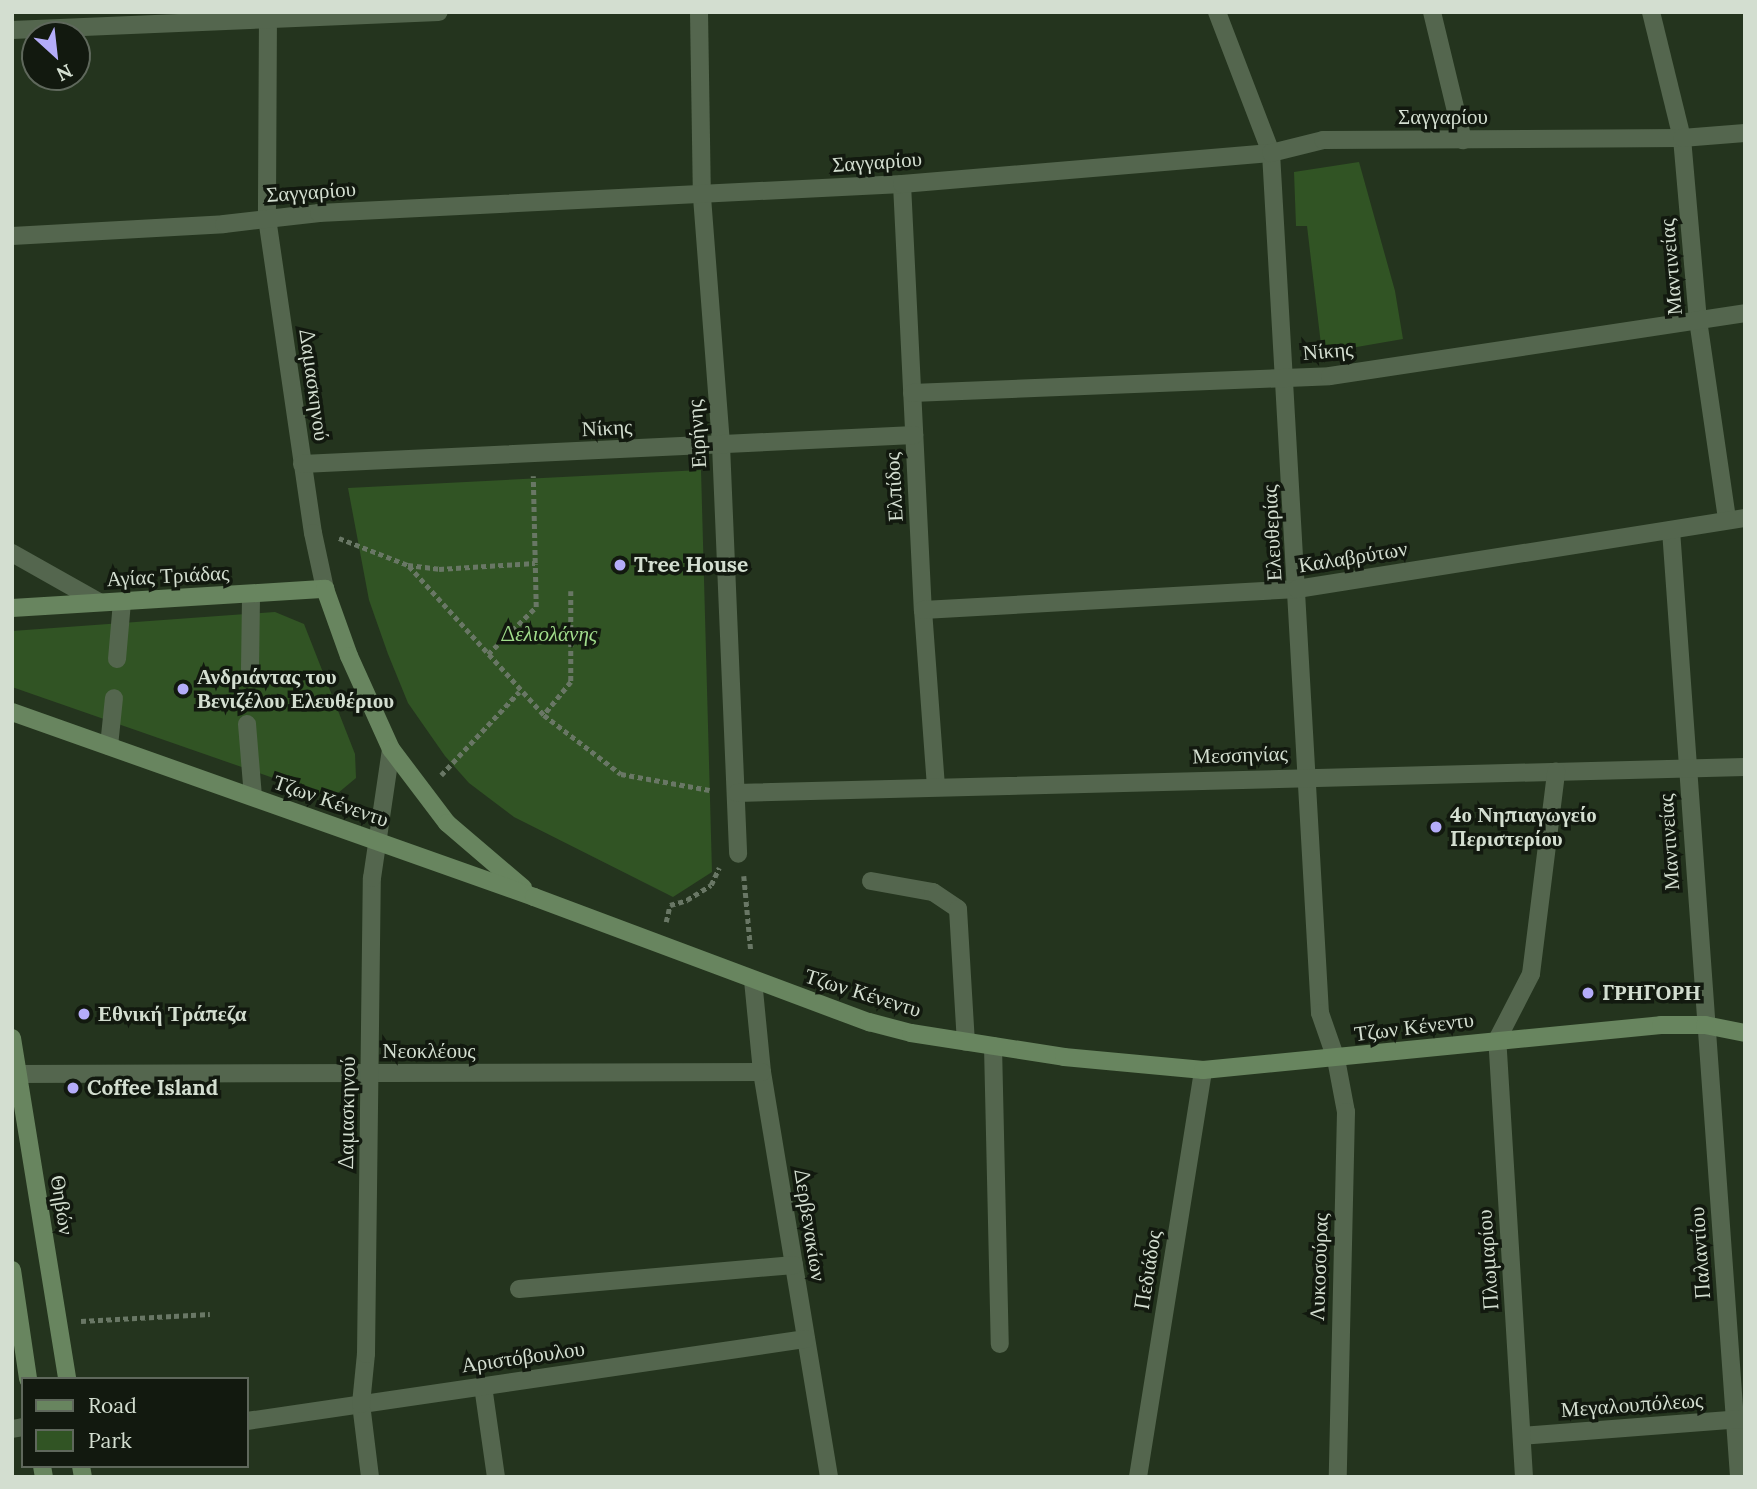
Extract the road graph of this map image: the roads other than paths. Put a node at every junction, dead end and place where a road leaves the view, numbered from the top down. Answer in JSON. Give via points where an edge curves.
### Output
{"nodes":[{"id":1,"x":439,"y":12,"type":"edge"},
{"id":2,"x":699,"y":12,"type":"edge"},
{"id":3,"x":1217,"y":12,"type":"edge"},
{"id":4,"x":1432,"y":12,"type":"edge"},
{"id":5,"x":1651,"y":12,"type":"edge"},
{"id":6,"x":267,"y":16,"type":"edge"},
{"id":7,"x":12,"y":30,"type":"edge"},
{"id":8,"x":1745,"y":133,"type":"edge"},
{"id":9,"x":1682,"y":138,"type":"junction"},
{"id":10,"x":1463,"y":140,"type":"junction"},
{"id":11,"x":1271,"y":153,"type":"junction"},
{"id":12,"x":902,"y":184,"type":"junction"},
{"id":13,"x":702,"y":197,"type":"junction"},
{"id":14,"x":267,"y":218,"type":"junction"},
{"id":15,"x":12,"y":236,"type":"edge"},
{"id":16,"x":1745,"y":313,"type":"edge"},
{"id":17,"x":1698,"y":320,"type":"junction"},
{"id":18,"x":1287,"y":377,"type":"junction"},
{"id":19,"x":912,"y":393,"type":"junction"},
{"id":20,"x":914,"y":435,"type":"junction"},
{"id":21,"x":721,"y":445,"type":"junction"},
{"id":22,"x":302,"y":464,"type":"junction"},
{"id":23,"x":1736,"y":519,"type":"edge"},
{"id":24,"x":1671,"y":530,"type":"junction"},
{"id":25,"x":12,"y":553,"type":"edge"},
{"id":26,"x":325,"y":589,"type":"junction"},
{"id":27,"x":1297,"y":589,"type":"junction"},
{"id":28,"x":251,"y":595,"type":"junction"},
{"id":29,"x":122,"y":601,"type":"junction"},
{"id":30,"x":99,"y":602,"type":"junction"},
{"id":31,"x":12,"y":608,"type":"edge"},
{"id":32,"x":923,"y":610,"type":"junction"},
{"id":33,"x":117,"y":659,"type":"dead end"},
{"id":34,"x":250,"y":669,"type":"dead end"},
{"id":35,"x":114,"y":698,"type":"dead end"},
{"id":36,"x":12,"y":712,"type":"edge"},
{"id":37,"x":247,"y":724,"type":"dead end"},
{"id":38,"x":109,"y":746,"type":"junction"},
{"id":39,"x":391,"y":750,"type":"junction"},
{"id":40,"x":1745,"y":767,"type":"edge"},
{"id":41,"x":1687,"y":768,"type":"junction"},
{"id":42,"x":1556,"y":772,"type":"junction"},
{"id":43,"x":1308,"y":776,"type":"junction"},
{"id":44,"x":936,"y":787,"type":"junction"},
{"id":45,"x":737,"y":793,"type":"junction"},
{"id":46,"x":253,"y":797,"type":"junction"},
{"id":47,"x":375,"y":841,"type":"junction"},
{"id":48,"x":738,"y":854,"type":"road end"},
{"id":49,"x":871,"y":881,"type":"dead end"},
{"id":50,"x":534,"y":897,"type":"junction"},
{"id":51,"x":753,"y":980,"type":"junction"},
{"id":52,"x":1705,"y":1025,"type":"junction"},
{"id":53,"x":1745,"y":1033,"type":"edge"},
{"id":54,"x":12,"y":1038,"type":"edge"},
{"id":55,"x":1497,"y":1040,"type":"junction"},
{"id":56,"x":966,"y":1042,"type":"junction"},
{"id":57,"x":993,"y":1046,"type":"junction"},
{"id":58,"x":1336,"y":1059,"type":"junction"},
{"id":59,"x":1203,"y":1070,"type":"junction"},
{"id":60,"x":762,"y":1072,"type":"junction"},
{"id":61,"x":15,"y":1074,"type":"edge"},
{"id":62,"x":371,"y":1074,"type":"junction"},
{"id":63,"x":794,"y":1265,"type":"junction"},
{"id":64,"x":12,"y":1270,"type":"edge"},
{"id":65,"x":519,"y":1289,"type":"dead end"},
{"id":66,"x":806,"y":1339,"type":"junction"},
{"id":67,"x":1000,"y":1344,"type":"dead end"},
{"id":68,"x":28,"y":1377,"type":"edge"},
{"id":69,"x":67,"y":1377,"type":"edge"},
{"id":70,"x":483,"y":1386,"type":"junction"},
{"id":71,"x":361,"y":1404,"type":"junction"},
{"id":72,"x":1740,"y":1420,"type":"edge"},
{"id":73,"x":248,"y":1421,"type":"edge"},
{"id":74,"x":1522,"y":1436,"type":"junction"},
{"id":75,"x":370,"y":1477,"type":"edge"},
{"id":76,"x":496,"y":1477,"type":"edge"},
{"id":77,"x":830,"y":1477,"type":"edge"},
{"id":78,"x":1138,"y":1477,"type":"edge"},
{"id":79,"x":1338,"y":1477,"type":"edge"},
{"id":80,"x":1524,"y":1477,"type":"edge"},
{"id":81,"x":1739,"y":1477,"type":"edge"}],
"edges":[{"from":1,"to":6,"type":"street"},
{"from":2,"to":13,"type":"street","name":"Ειρήνης"},
{"from":3,"to":11,"type":"street","name":"Ελευθερίας"},
{"from":4,"to":10,"type":"street"},
{"from":5,"to":9,"type":"street","name":"Μαντινείας"},
{"from":6,"to":7,"type":"street"},
{"from":6,"to":14,"type":"street","name":"Δαμασκηνού"},
{"from":8,"to":9,"type":"street","name":"Σαγγαρίου"},
{"from":9,"to":10,"type":"street","name":"Σαγγαρίου"},
{"from":9,"to":17,"type":"street","name":"Μαντινείας"},
{"from":10,"to":11,"type":"street","name":"Σαγγαρίου","via":[[1323,140]]},
{"from":11,"to":12,"type":"street","name":"Σαγγαρίου"},
{"from":11,"to":18,"type":"street","name":"Ελευθερίας"},
{"from":12,"to":13,"type":"street","name":"Σαγγαρίου"},
{"from":12,"to":19,"type":"street","name":"Ελπίδος"},
{"from":13,"to":14,"type":"street","name":"Σαγγαρίου"},
{"from":13,"to":21,"type":"street","name":"Ειρήνης"},
{"from":14,"to":15,"type":"street","name":"Σαγγαρίου"},
{"from":14,"to":22,"type":"street","name":"Δαμασκηνού"},
{"from":16,"to":17,"type":"street","name":"Νίκης"},
{"from":17,"to":18,"type":"street","name":"Νίκης","via":[[1330,376]]},
{"from":17,"to":23,"type":"street","name":"Μαντινείας"},
{"from":18,"to":19,"type":"street","name":"Νίκης"},
{"from":18,"to":27,"type":"street","name":"Ελευθερίας"},
{"from":19,"to":20,"type":"street","name":"Ελπίδος"},
{"from":20,"to":21,"type":"street","name":"Νίκης"},
{"from":20,"to":32,"type":"street","name":"Ελπίδος"},
{"from":21,"to":22,"type":"street","name":"Νίκης"},
{"from":21,"to":45,"type":"street","name":"Ειρήνης"},
{"from":22,"to":26,"type":"street","name":"Δαμασκηνού"},
{"from":23,"to":24,"type":"street","name":"Καλαβρύτων"},
{"from":24,"to":27,"type":"street","name":"Καλαβρύτων"},
{"from":24,"to":41,"type":"street","name":"Μαντινείας"},
{"from":25,"to":30,"type":"street"},
{"from":26,"to":28,"type":"street","name":"Αγίας Τριάδας"},
{"from":26,"to":39,"type":"street","name":"Δαμασκηνού"},
{"from":27,"to":32,"type":"street","name":"Καλαβρύτων"},
{"from":27,"to":43,"type":"street","name":"Ελευθερίας"},
{"from":28,"to":29,"type":"street","name":"Αγίας Τριάδας"},
{"from":28,"to":34,"type":"street"},
{"from":29,"to":30,"type":"street","name":"Αγίας Τριάδας"},
{"from":29,"to":33,"type":"street"},
{"from":30,"to":31,"type":"street","name":"Αγίας Τριάδας"},
{"from":32,"to":44,"type":"street","name":"Ελπίδος"},
{"from":35,"to":38,"type":"street"},
{"from":36,"to":38,"type":"street","name":"Τζων Κένεντυ"},
{"from":37,"to":46,"type":"street"},
{"from":38,"to":46,"type":"street","name":"Τζων Κένεντυ"},
{"from":39,"to":47,"type":"street","name":"Δαμασκηνού"},
{"from":39,"to":50,"type":"street","name":"Δαμασκηνού","via":[[422,795],[476,851]]},
{"from":40,"to":41,"type":"street","name":"Μεσσηνίας"},
{"from":41,"to":42,"type":"street","name":"Μεσσηνίας"},
{"from":41,"to":52,"type":"street","name":"Μαντινείας"},
{"from":42,"to":43,"type":"street","name":"Μεσσηνίας"},
{"from":42,"to":55,"type":"street","via":[[1531,974]]},
{"from":43,"to":44,"type":"street","name":"Μεσσηνίας"},
{"from":43,"to":58,"type":"street","name":"Ελευθερίας","via":[[1320,1013]]},
{"from":44,"to":45,"type":"street","name":"Μεσσηνίας"},
{"from":45,"to":48,"type":"street","name":"Ειρήνης"},
{"from":46,"to":47,"type":"street","name":"Τζων Κένεντυ"},
{"from":47,"to":50,"type":"street","name":"Τζων Κένεντυ"},
{"from":47,"to":62,"type":"street","name":"Δαμασκηνού"},
{"from":49,"to":56,"type":"street","via":[[933,892],[958,909]]},
{"from":50,"to":51,"type":"street","name":"Τζων Κένεντυ"},
{"from":51,"to":56,"type":"street","name":"Τζων Κένεντυ","via":[[869,1022]]},
{"from":51,"to":60,"type":"street","name":"Δερβενακίων"},
{"from":52,"to":53,"type":"street","name":"Τζων Κένεντυ"},
{"from":52,"to":55,"type":"street","name":"Τζων Κένεντυ"},
{"from":52,"to":72,"type":"street","name":"Παλαντίου"},
{"from":54,"to":61,"type":"street","name":"Θηβών"},
{"from":55,"to":58,"type":"street","name":"Τζων Κένεντυ"},
{"from":55,"to":74,"type":"street","name":"Πλωμαρίου"},
{"from":56,"to":57,"type":"street","name":"Τζων Κένεντυ"},
{"from":57,"to":59,"type":"street","name":"Τζων Κένεντυ"},
{"from":57,"to":67,"type":"street"},
{"from":58,"to":59,"type":"street","name":"Τζων Κένεντυ"},
{"from":58,"to":79,"type":"street","name":"Λυκοσούρας","via":[[1346,1112]]},
{"from":59,"to":78,"type":"street","name":"Πεδιάδος"},
{"from":60,"to":62,"type":"street","name":"Νεοκλέους"},
{"from":60,"to":63,"type":"street","name":"Δερβενακίων"},
{"from":61,"to":62,"type":"street","name":"Νεοκλέους"},
{"from":61,"to":69,"type":"street","name":"Θηβών"},
{"from":62,"to":71,"type":"street","name":"Δαμασκηνού"},
{"from":63,"to":65,"type":"street"},
{"from":63,"to":66,"type":"street","name":"Δερβενακίων"},
{"from":64,"to":68,"type":"street"},
{"from":66,"to":70,"type":"street","name":"Αριστόβουλου"},
{"from":66,"to":77,"type":"street","name":"Δερβενακίων"},
{"from":70,"to":71,"type":"street","name":"Αριστόβουλου"},
{"from":70,"to":76,"type":"street"},
{"from":71,"to":73,"type":"street","name":"Αριστόβουλου"},
{"from":71,"to":75,"type":"street","name":"Δαμασκηνού"},
{"from":72,"to":74,"type":"street","name":"Μεγαλουπόλεως"},
{"from":72,"to":81,"type":"street","name":"Παλαντίου"},
{"from":74,"to":80,"type":"street","name":"Πλωμαρίου"}]}
